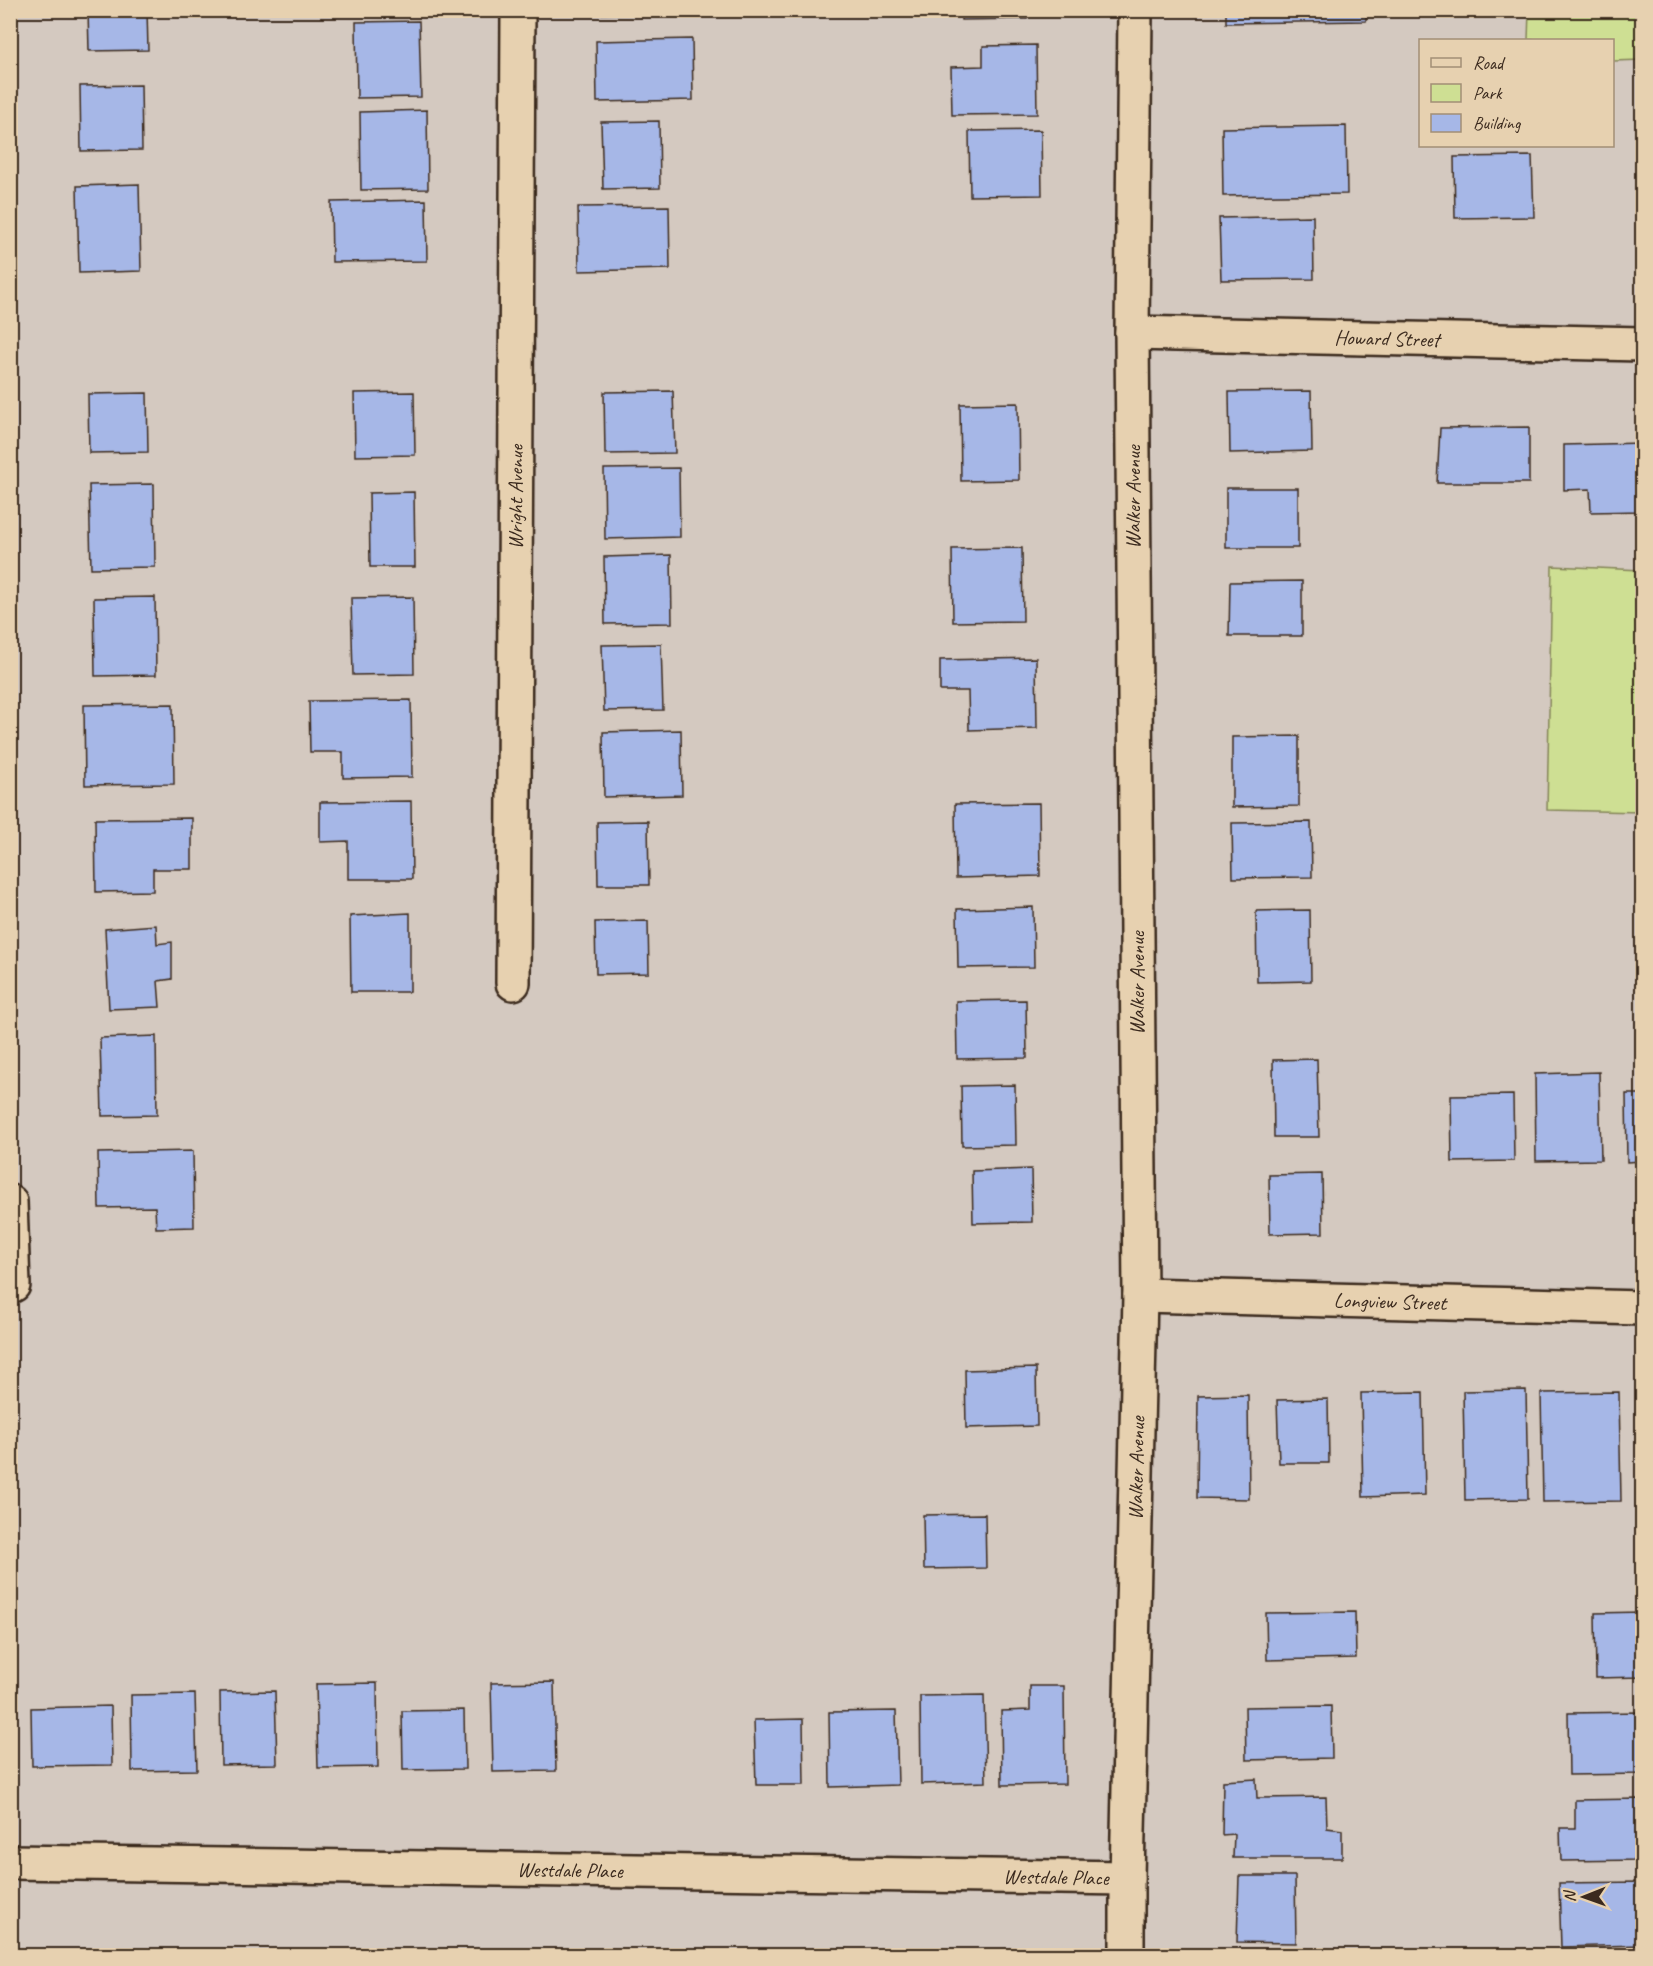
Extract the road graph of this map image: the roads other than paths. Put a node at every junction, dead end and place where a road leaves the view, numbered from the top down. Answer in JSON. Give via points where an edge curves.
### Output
{"nodes":[{"id":1,"x":518,"y":10,"type":"edge"},
{"id":2,"x":1136,"y":10,"type":"edge"},
{"id":3,"x":1132,"y":333,"type":"junction"},
{"id":4,"x":1642,"y":344,"type":"edge"},
{"id":5,"x":513,"y":983,"type":"dead end"},
{"id":6,"x":10,"y":1202,"type":"edge"},
{"id":7,"x":11,"y":1285,"type":"edge"},
{"id":8,"x":1140,"y":1295,"type":"junction"},
{"id":9,"x":1642,"y":1308,"type":"edge"},
{"id":10,"x":10,"y":1862,"type":"edge"},
{"id":11,"x":1127,"y":1878,"type":"junction"},
{"id":12,"x":1127,"y":1956,"type":"edge"}],
"edges":[{"from":1,"to":5,"type":"street","name":"Wright Avenue"},
{"from":2,"to":3,"type":"street","name":"Walker Avenue"},
{"from":3,"to":4,"type":"street","name":"Howard Street"},
{"from":3,"to":8,"type":"street","name":"Walker Avenue"},
{"from":6,"to":7,"type":"street"},
{"from":8,"to":9,"type":"street","name":"Longview Street"},
{"from":8,"to":11,"type":"street","name":"Walker Avenue"},
{"from":10,"to":11,"type":"street","name":"Westdale Place"},
{"from":11,"to":12,"type":"street","name":"Walker Avenue"}]}
